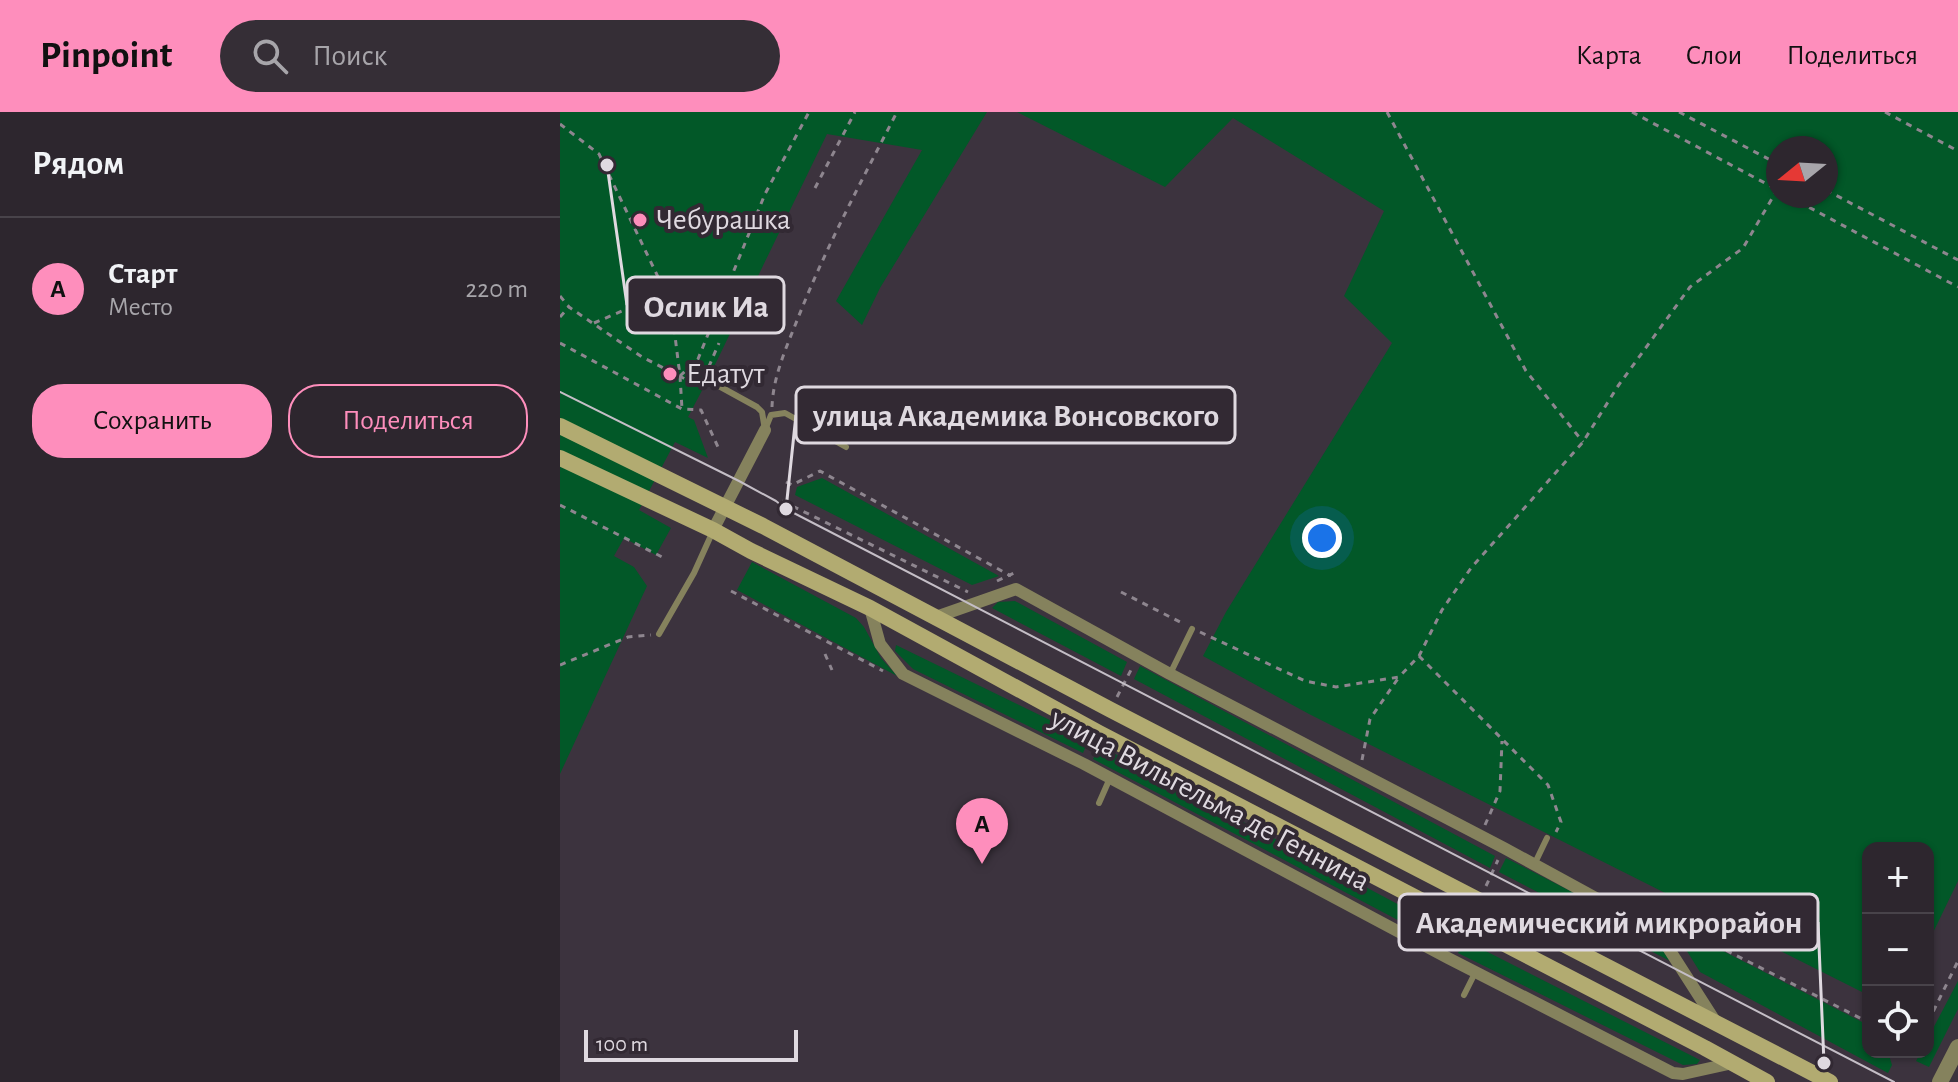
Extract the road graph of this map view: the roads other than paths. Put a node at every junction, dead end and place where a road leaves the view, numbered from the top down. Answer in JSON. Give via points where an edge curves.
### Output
{"nodes":[{"id":1,"x":717,"y":385,"type":"road end"},
{"id":2,"x":560,"y":426,"type":"edge"},
{"id":3,"x":765,"y":430,"type":"junction"},
{"id":4,"x":846,"y":447,"type":"dead end"},
{"id":5,"x":560,"y":458,"type":"edge"},
{"id":6,"x":726,"y":508,"type":"junction"},
{"id":7,"x":713,"y":530,"type":"junction"},
{"id":8,"x":870,"y":608,"type":"junction"},
{"id":9,"x":936,"y":617,"type":"junction"},
{"id":10,"x":1192,"y":629,"type":"road end"},
{"id":11,"x":659,"y":634,"type":"road end"},
{"id":12,"x":1170,"y":674,"type":"junction"},
{"id":13,"x":1110,"y":778,"type":"junction"},
{"id":14,"x":1099,"y":803,"type":"dead end"},
{"id":15,"x":1547,"y":838,"type":"dead end"},
{"id":16,"x":1534,"y":865,"type":"junction"},
{"id":17,"x":1476,"y":971,"type":"junction"},
{"id":18,"x":1464,"y":995,"type":"dead end"},
{"id":19,"x":1717,"y":1024,"type":"junction"},
{"id":20,"x":1958,"y":1047,"type":"edge"},
{"id":21,"x":1733,"y":1063,"type":"junction"},
{"id":22,"x":1767,"y":1082,"type":"edge"},
{"id":23,"x":1830,"y":1082,"type":"edge"},
{"id":24,"x":1940,"y":1082,"type":"edge"}],
"edges":[{"from":1,"to":3,"type":"lane","via":[[757,407]]},
{"from":2,"to":6,"type":"main road","name":"улица Вильгельма де Геннина"},
{"from":3,"to":4,"type":"lane","via":[[771,415],[785,413]]},
{"from":3,"to":6,"type":"street"},
{"from":5,"to":7,"type":"main road","name":"улица Вильгельма де Геннина"},
{"from":6,"to":7,"type":"street"},
{"from":6,"to":9,"type":"main road","name":"улица Вильгельма де Геннина"},
{"from":7,"to":8,"type":"main road","name":"улица Вильгельма де Геннина"},
{"from":7,"to":11,"type":"lane"},
{"from":8,"to":13,"type":"street","name":"улица Вильгельма де Геннина","via":[[880,644],[903,674]]},
{"from":8,"to":21,"type":"main road","name":"улица Вильгельма де Геннина","via":[[1113,741]]},
{"from":9,"to":12,"type":"street","via":[[1016,589]]},
{"from":9,"to":19,"type":"main road","name":"улица Вильгельма де Геннина"},
{"from":10,"to":12,"type":"lane"},
{"from":12,"to":16,"type":"street"},
{"from":13,"to":14,"type":"lane"},
{"from":13,"to":17,"type":"street","name":"улица Вильгельма де Геннина"},
{"from":15,"to":16,"type":"lane"},
{"from":16,"to":19,"type":"street","via":[[1658,932]]},
{"from":17,"to":18,"type":"lane"},
{"from":17,"to":21,"type":"street","name":"улица Вильгельма де Геннина","via":[[1673,1073]]},
{"from":19,"to":23,"type":"main road","name":"улица Вильгельма де Геннина"},
{"from":20,"to":24,"type":"street"},
{"from":21,"to":22,"type":"main road","name":"улица Вильгельма де Геннина"}]}
